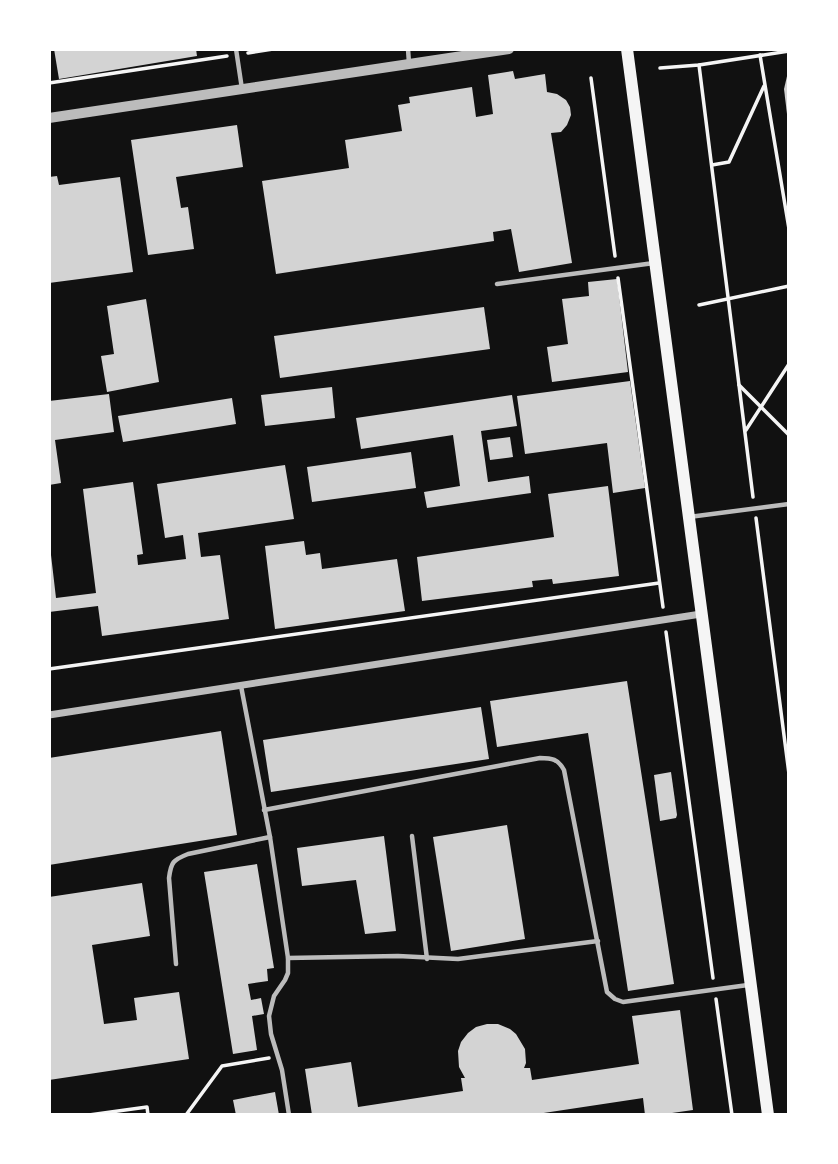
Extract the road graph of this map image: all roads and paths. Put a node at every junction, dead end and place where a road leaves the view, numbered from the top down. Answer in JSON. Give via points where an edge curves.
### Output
{"nodes":[{"id":1,"x":273,"y":49,"type":"edge"},
{"id":2,"x":408,"y":49,"type":"edge"},
{"id":3,"x":509,"y":49,"type":"edge"},
{"id":4,"x":627,"y":49,"type":"edge"},
{"id":5,"x":789,"y":51,"type":"edge"},
{"id":6,"x":236,"y":52,"type":"edge"},
{"id":7,"x":468,"y":52,"type":"edge"},
{"id":8,"x":760,"y":55,"type":"junction"},
{"id":9,"x":410,"y":64,"type":"junction"},
{"id":10,"x":699,"y":65,"type":"junction"},
{"id":11,"x":660,"y":68,"type":"dead end"},
{"id":12,"x":591,"y":78,"type":"dead end"},
{"id":13,"x":49,"y":83,"type":"edge"},
{"id":14,"x":765,"y":84,"type":"junction"},
{"id":15,"x":242,"y":89,"type":"junction"},
{"id":16,"x":49,"y":118,"type":"edge"},
{"id":17,"x":712,"y":166,"type":"junction"},
{"id":18,"x":789,"y":229,"type":"edge"},
{"id":19,"x":655,"y":263,"type":"junction"},
{"id":20,"x":617,"y":268,"type":"junction"},
{"id":21,"x":497,"y":284,"type":"dead end"},
{"id":22,"x":789,"y":286,"type":"edge"},
{"id":23,"x":728,"y":298,"type":"junction"},
{"id":24,"x":699,"y":305,"type":"dead end"},
{"id":25,"x":789,"y":365,"type":"edge"},
{"id":26,"x":739,"y":385,"type":"junction"},
{"id":27,"x":761,"y":407,"type":"junction"},
{"id":28,"x":745,"y":431,"type":"junction"},
{"id":29,"x":789,"y":435,"type":"edge"},
{"id":30,"x":789,"y":504,"type":"edge"},
{"id":31,"x":755,"y":508,"type":"junction"},
{"id":32,"x":689,"y":517,"type":"junction"},
{"id":33,"x":659,"y":583,"type":"junction"},
{"id":34,"x":701,"y":614,"type":"junction"},
{"id":35,"x":665,"y":619,"type":"junction"},
{"id":36,"x":49,"y":669,"type":"edge"},
{"id":37,"x":240,"y":685,"type":"junction"},
{"id":38,"x":49,"y":715,"type":"edge"},
{"id":39,"x":789,"y":774,"type":"edge"},
{"id":40,"x":264,"y":810,"type":"junction"},
{"id":41,"x":412,"y":836,"type":"dead end"},
{"id":42,"x":270,"y":837,"type":"junction"},
{"id":43,"x":597,"y":941,"type":"junction"},
{"id":44,"x":288,"y":958,"type":"junction"},
{"id":45,"x":427,"y":958,"type":"junction"},
{"id":46,"x":176,"y":964,"type":"dead end"},
{"id":47,"x":750,"y":985,"type":"junction"},
{"id":48,"x":715,"y":990,"type":"junction"},
{"id":49,"x":278,"y":1057,"type":"junction"},
{"id":50,"x":89,"y":1115,"type":"edge"},
{"id":51,"x":148,"y":1115,"type":"edge"},
{"id":52,"x":186,"y":1115,"type":"edge"},
{"id":53,"x":289,"y":1115,"type":"edge"},
{"id":54,"x":732,"y":1115,"type":"edge"},
{"id":55,"x":768,"y":1115,"type":"edge"}],
"edges":[{"from":1,"to":6,"type":"path"},
{"from":2,"to":9,"type":"lane"},
{"from":3,"to":7,"type":"street"},
{"from":4,"to":19,"type":"main road"},
{"from":5,"to":8,"type":"path"},
{"from":6,"to":13,"type":"path"},
{"from":6,"to":15,"type":"lane"},
{"from":7,"to":9,"type":"street"},
{"from":8,"to":10,"type":"path"},
{"from":8,"to":14,"type":"path"},
{"from":9,"to":15,"type":"street"},
{"from":10,"to":11,"type":"path"},
{"from":10,"to":17,"type":"path"},
{"from":12,"to":20,"type":"path"},
{"from":14,"to":17,"type":"path","via":[[729,162]]},
{"from":14,"to":18,"type":"path"},
{"from":15,"to":16,"type":"street"},
{"from":17,"to":23,"type":"path"},
{"from":19,"to":20,"type":"lane"},
{"from":19,"to":32,"type":"main road"},
{"from":20,"to":21,"type":"lane"},
{"from":20,"to":33,"type":"path"},
{"from":22,"to":23,"type":"path"},
{"from":23,"to":24,"type":"path"},
{"from":23,"to":26,"type":"path"},
{"from":25,"to":27,"type":"path"},
{"from":26,"to":27,"type":"path"},
{"from":26,"to":28,"type":"path"},
{"from":27,"to":28,"type":"path"},
{"from":27,"to":29,"type":"path"},
{"from":28,"to":31,"type":"path"},
{"from":30,"to":31,"type":"lane"},
{"from":31,"to":32,"type":"lane"},
{"from":31,"to":39,"type":"path"},
{"from":32,"to":34,"type":"main road"},
{"from":33,"to":35,"type":"path"},
{"from":33,"to":36,"type":"path"},
{"from":34,"to":35,"type":"street"},
{"from":34,"to":47,"type":"main road"},
{"from":35,"to":37,"type":"street"},
{"from":35,"to":48,"type":"path"},
{"from":37,"to":38,"type":"street"},
{"from":37,"to":40,"type":"lane"},
{"from":40,"to":42,"type":"lane"},
{"from":40,"to":43,"type":"lane","via":[[552,758],[564,770]]},
{"from":41,"to":45,"type":"lane"},
{"from":42,"to":44,"type":"lane"},
{"from":42,"to":46,"type":"lane","via":[[188,854],[171,864]]},
{"from":43,"to":45,"type":"lane","via":[[458,959]]},
{"from":43,"to":48,"type":"lane","via":[[607,992],[615,999],[623,1002]]},
{"from":44,"to":45,"type":"lane"},
{"from":44,"to":49,"type":"lane","via":[[288,973],[274,996],[269,1016]]},
{"from":47,"to":48,"type":"lane"},
{"from":47,"to":55,"type":"main road"},
{"from":48,"to":54,"type":"path"},
{"from":49,"to":52,"type":"path","via":[[222,1066]]},
{"from":49,"to":53,"type":"lane"},
{"from":50,"to":51,"type":"path","via":[[147,1107]]}]}
